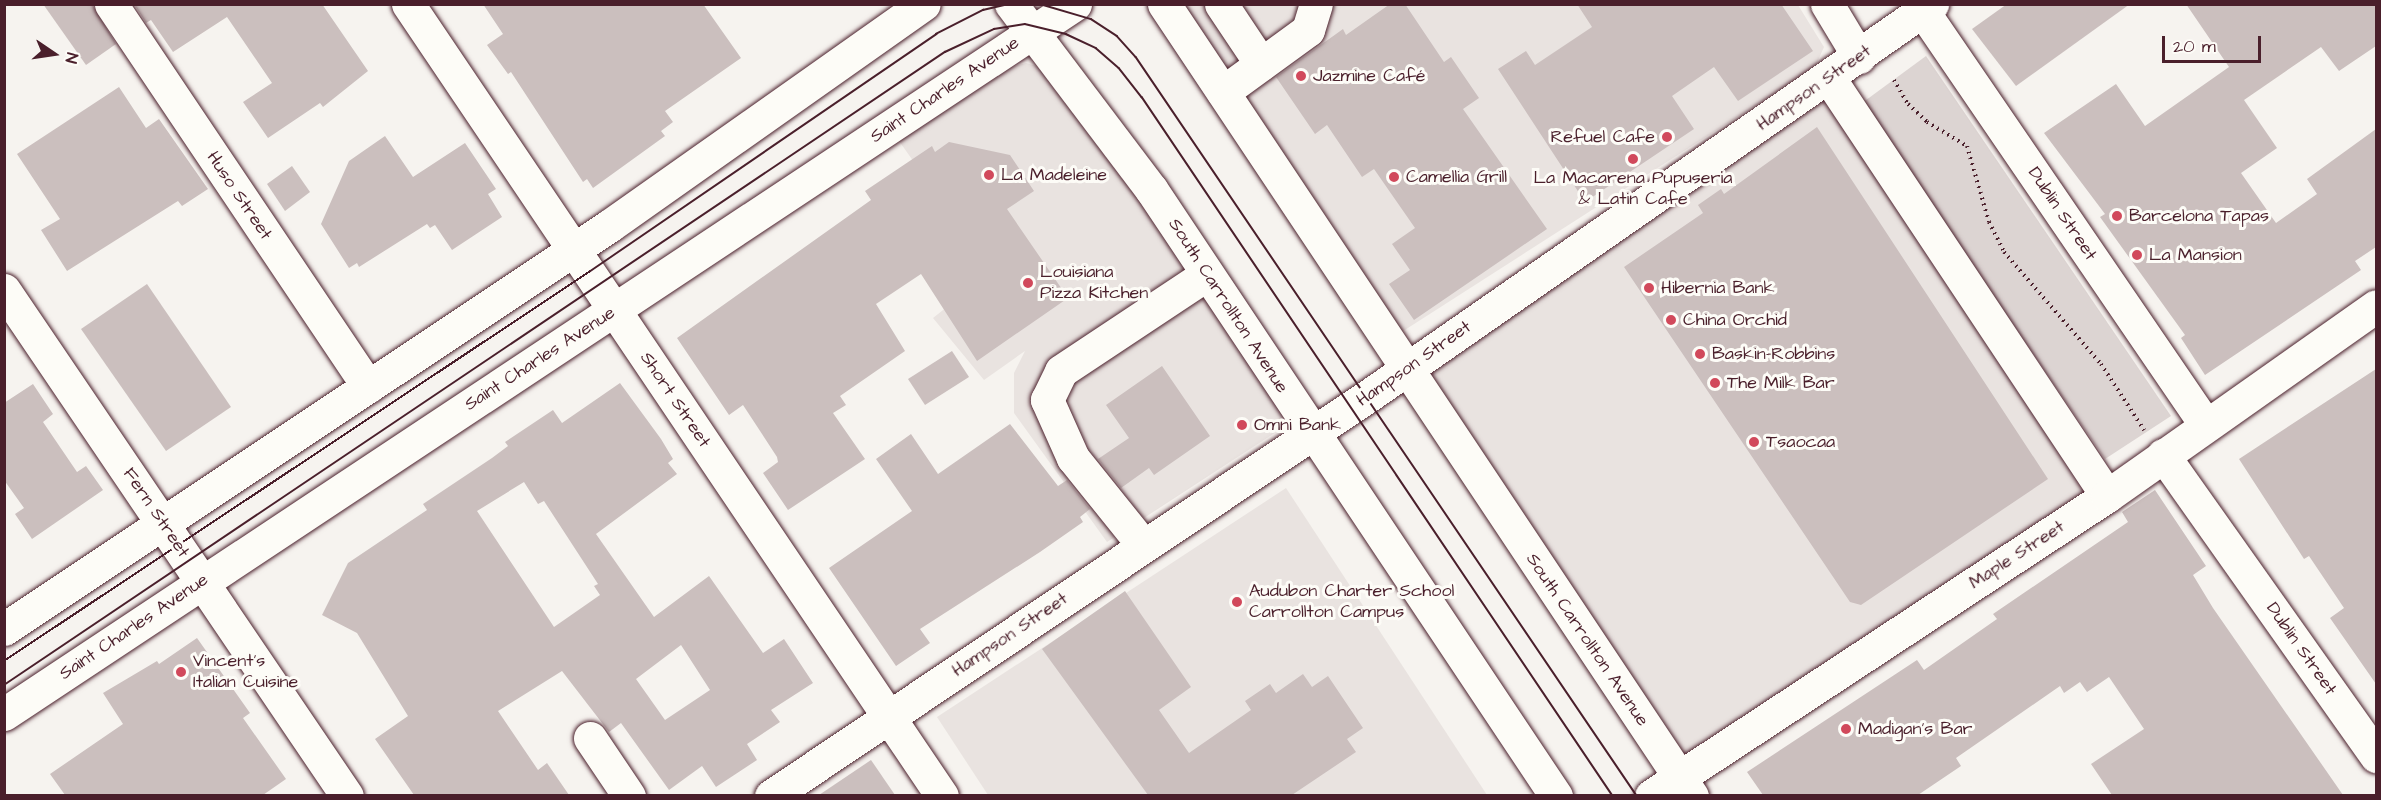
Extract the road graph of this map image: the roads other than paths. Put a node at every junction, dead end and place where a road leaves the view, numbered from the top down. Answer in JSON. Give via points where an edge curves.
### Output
{"nodes":[{"id":1,"x":111,"y":4,"type":"edge"},
{"id":2,"x":408,"y":4,"type":"edge"},
{"id":3,"x":924,"y":4,"type":"edge"},
{"id":4,"x":1011,"y":4,"type":"edge"},
{"id":5,"x":1075,"y":4,"type":"edge"},
{"id":6,"x":1221,"y":4,"type":"edge"},
{"id":7,"x":1827,"y":4,"type":"edge"},
{"id":8,"x":1166,"y":5,"type":"edge"},
{"id":9,"x":1924,"y":7,"type":"edge"},
{"id":10,"x":1305,"y":13,"type":"edge"},
{"id":11,"x":1031,"y":32,"type":"junction"},
{"id":12,"x":1859,"y":57,"type":"junction"},
{"id":13,"x":1261,"y":64,"type":"junction"},
{"id":14,"x":1829,"y":78,"type":"junction"},
{"id":15,"x":1223,"y":92,"type":"junction"},
{"id":16,"x":574,"y":250,"type":"junction"},
{"id":17,"x":1207,"y":274,"type":"junction"},
{"id":18,"x":4,"y":290,"type":"edge"},
{"id":19,"x":2376,"y":306,"type":"edge"},
{"id":20,"x":615,"y":310,"type":"junction"},
{"id":21,"x":1405,"y":370,"type":"junction"},
{"id":22,"x":368,"y":387,"type":"junction"},
{"id":23,"x":2205,"y":424,"type":"junction"},
{"id":24,"x":1311,"y":433,"type":"junction"},
{"id":25,"x":2171,"y":449,"type":"junction"},
{"id":26,"x":2107,"y":496,"type":"junction"},
{"id":27,"x":162,"y":523,"type":"junction"},
{"id":28,"x":1143,"y":545,"type":"junction"},
{"id":29,"x":202,"y":582,"type":"junction"},
{"id":30,"x":4,"y":629,"type":"edge"},
{"id":31,"x":4,"y":714,"type":"edge"},
{"id":32,"x":887,"y":717,"type":"junction"},
{"id":33,"x":590,"y":738,"type":"dead end"},
{"id":34,"x":2376,"y":756,"type":"edge"},
{"id":35,"x":1686,"y":786,"type":"edge"},
{"id":36,"x":347,"y":795,"type":"edge"},
{"id":37,"x":629,"y":795,"type":"edge"},
{"id":38,"x":771,"y":795,"type":"edge"},
{"id":39,"x":942,"y":795,"type":"edge"},
{"id":40,"x":1556,"y":795,"type":"edge"},
{"id":41,"x":1651,"y":795,"type":"edge"}],
"edges":[{"from":1,"to":22,"type":"street","name":"Huso Street"},
{"from":2,"to":16,"type":"street","name":"Short Street"},
{"from":3,"to":16,"type":"street"},
{"from":4,"to":11,"type":"street","name":"South Carrollton Avenue"},
{"from":5,"to":11,"type":"street","name":"Saint Charles Avenue"},
{"from":6,"to":13,"type":"street"},
{"from":7,"to":12,"type":"street"},
{"from":8,"to":15,"type":"street","name":"South Carrollton Avenue"},
{"from":9,"to":12,"type":"street","name":"Hampson Street"},
{"from":9,"to":23,"type":"street","name":"Dublin Street"},
{"from":10,"to":13,"type":"street"},
{"from":11,"to":17,"type":"street","name":"South Carrollton Avenue","via":[[1151,189]]},
{"from":11,"to":20,"type":"street","name":"Saint Charles Avenue"},
{"from":12,"to":14,"type":"street","name":"Hampson Street"},
{"from":13,"to":15,"type":"street"},
{"from":14,"to":21,"type":"street","name":"Hampson Street"},
{"from":14,"to":26,"type":"street"},
{"from":15,"to":21,"type":"street","name":"South Carrollton Avenue"},
{"from":16,"to":20,"type":"street","name":"Short Street"},
{"from":16,"to":22,"type":"street"},
{"from":17,"to":24,"type":"street","name":"South Carrollton Avenue"},
{"from":17,"to":28,"type":"street","via":[[1061,371],[1047,400],[1073,458]]},
{"from":18,"to":27,"type":"street","name":"Fern Street"},
{"from":19,"to":23,"type":"street","name":"Maple Street"},
{"from":20,"to":29,"type":"street","name":"Saint Charles Avenue"},
{"from":20,"to":32,"type":"street","name":"Short Street"},
{"from":21,"to":24,"type":"street","name":"Hampson Street"},
{"from":21,"to":35,"type":"street","name":"South Carrollton Avenue"},
{"from":22,"to":27,"type":"street"},
{"from":23,"to":25,"type":"street","name":"Maple Street"},
{"from":24,"to":28,"type":"street","name":"Hampson Street"},
{"from":24,"to":40,"type":"street","name":"South Carrollton Avenue"},
{"from":25,"to":26,"type":"street","name":"Maple Street"},
{"from":25,"to":34,"type":"street","name":"Dublin Street"},
{"from":26,"to":35,"type":"street","name":"Maple Street"},
{"from":27,"to":29,"type":"street","name":"Fern Street"},
{"from":27,"to":30,"type":"street"},
{"from":28,"to":32,"type":"street","name":"Hampson Street"},
{"from":29,"to":31,"type":"street","name":"Saint Charles Avenue"},
{"from":29,"to":36,"type":"street","name":"Fern Street"},
{"from":32,"to":38,"type":"street","name":"Hampson Street"},
{"from":32,"to":39,"type":"street","name":"Short Street"},
{"from":33,"to":37,"type":"street"},
{"from":35,"to":41,"type":"street","name":"Maple Street"}]}
